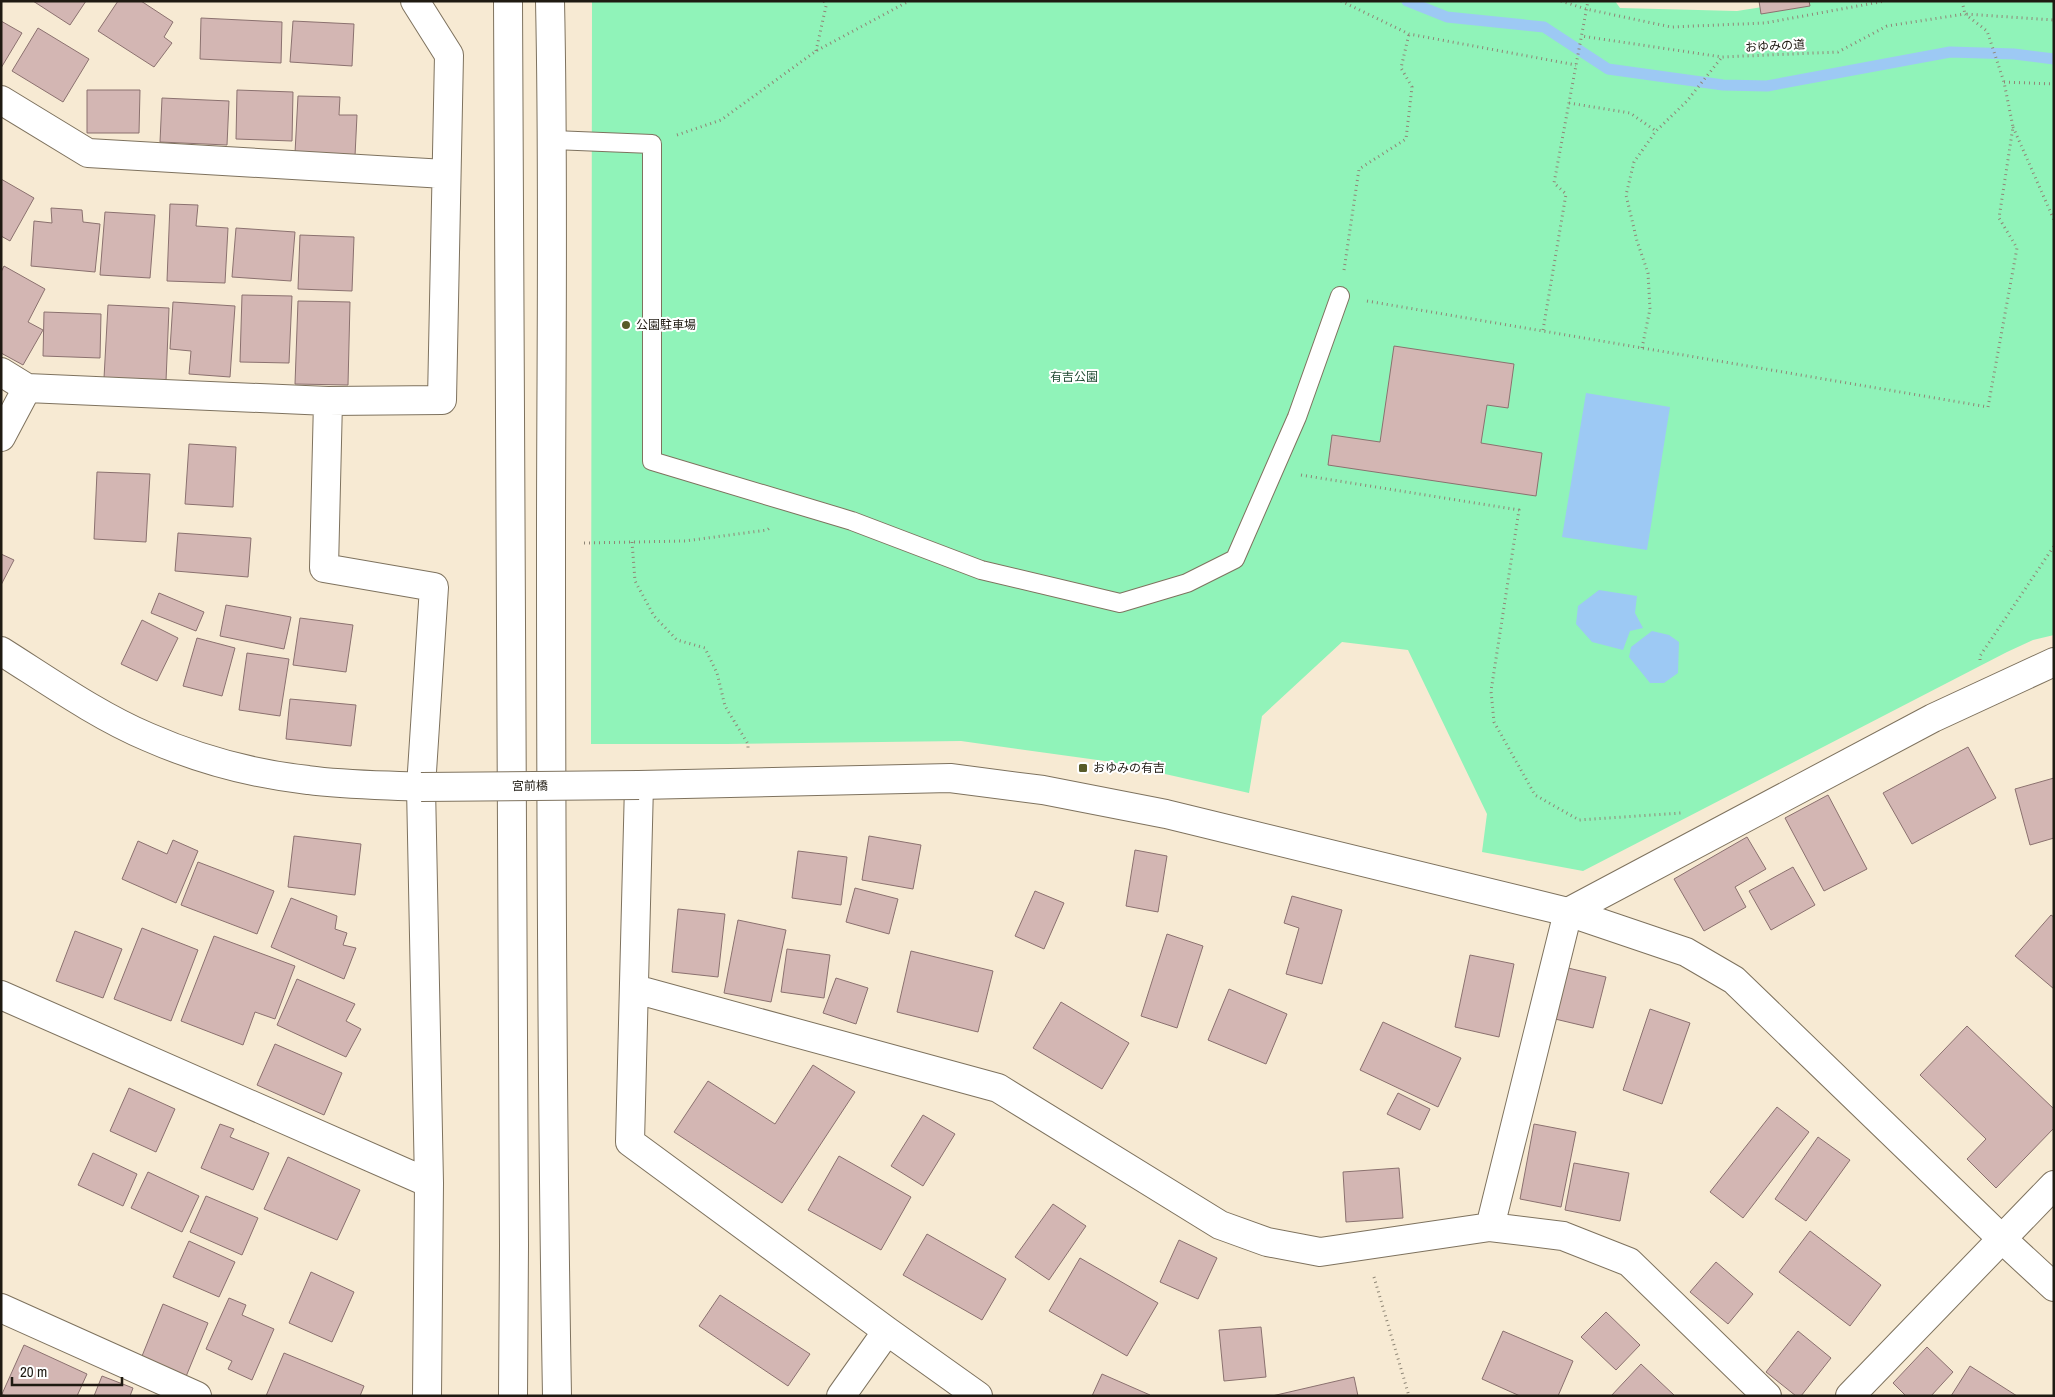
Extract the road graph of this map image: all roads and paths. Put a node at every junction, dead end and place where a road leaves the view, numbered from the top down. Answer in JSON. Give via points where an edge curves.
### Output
{"nodes":[{"id":1,"x":415,"y":1,"type":"edge"},
{"id":2,"x":508,"y":1,"type":"edge"},
{"id":3,"x":550,"y":1,"type":"edge"},
{"id":4,"x":824,"y":1,"type":"edge"},
{"id":5,"x":909,"y":1,"type":"edge"},
{"id":6,"x":1341,"y":1,"type":"edge"},
{"id":7,"x":1561,"y":1,"type":"edge"},
{"id":8,"x":1588,"y":1,"type":"edge"},
{"id":9,"x":1885,"y":1,"type":"edge"},
{"id":10,"x":1962,"y":1,"type":"edge"},
{"id":11,"x":1586,"y":9,"type":"junction"},
{"id":12,"x":1964,"y":14,"type":"junction"},
{"id":13,"x":2054,"y":20,"type":"edge"},
{"id":14,"x":1409,"y":34,"type":"junction"},
{"id":15,"x":1581,"y":36,"type":"junction"},
{"id":16,"x":816,"y":51,"type":"junction"},
{"id":17,"x":1722,"y":57,"type":"junction"},
{"id":18,"x":1576,"y":65,"type":"junction"},
{"id":19,"x":2004,"y":82,"type":"junction"},
{"id":20,"x":2054,"y":84,"type":"edge"},
{"id":21,"x":1,"y":100,"type":"edge"},
{"id":22,"x":1569,"y":103,"type":"junction"},
{"id":23,"x":2013,"y":127,"type":"junction"},
{"id":24,"x":1656,"y":131,"type":"junction"},
{"id":25,"x":553,"y":140,"type":"junction"},
{"id":26,"x":652,"y":144,"type":"junction"},
{"id":27,"x":445,"y":174,"type":"junction"},
{"id":28,"x":2054,"y":220,"type":"edge"},
{"id":29,"x":1340,"y":296,"type":"junction"},
{"id":30,"x":1543,"y":330,"type":"junction"},
{"id":31,"x":1642,"y":348,"type":"junction"},
{"id":32,"x":1,"y":372,"type":"edge"},
{"id":33,"x":26,"y":388,"type":"junction"},
{"id":34,"x":328,"y":401,"type":"junction"},
{"id":35,"x":1,"y":437,"type":"edge"},
{"id":36,"x":1274,"y":471,"type":"junction"},
{"id":37,"x":795,"y":504,"type":"junction"},
{"id":38,"x":581,"y":542,"type":"dead end"},
{"id":39,"x":632,"y":542,"type":"junction"},
{"id":40,"x":2054,"y":546,"type":"edge"},
{"id":41,"x":1,"y":651,"type":"edge"},
{"id":42,"x":2054,"y":662,"type":"edge"},
{"id":43,"x":1984,"y":694,"type":"junction"},
{"id":44,"x":747,"y":782,"type":"junction"},
{"id":45,"x":639,"y":785,"type":"junction"},
{"id":46,"x":421,"y":787,"type":"junction"},
{"id":47,"x":1685,"y":813,"type":"dead end"},
{"id":48,"x":1568,"y":912,"type":"junction"},
{"id":49,"x":635,"y":989,"type":"junction"},
{"id":50,"x":1,"y":995,"type":"edge"},
{"id":51,"x":429,"y":1183,"type":"junction"},
{"id":52,"x":2054,"y":1185,"type":"edge"},
{"id":53,"x":1490,"y":1227,"type":"junction"},
{"id":54,"x":2001,"y":1238,"type":"junction"},
{"id":55,"x":1365,"y":1246,"type":"junction"},
{"id":56,"x":2054,"y":1287,"type":"edge"},
{"id":57,"x":1,"y":1308,"type":"edge"},
{"id":58,"x":887,"y":1332,"type":"junction"},
{"id":59,"x":197,"y":1396,"type":"edge"},
{"id":60,"x":427,"y":1396,"type":"edge"},
{"id":61,"x":513,"y":1396,"type":"edge"},
{"id":62,"x":557,"y":1396,"type":"edge"},
{"id":63,"x":841,"y":1396,"type":"edge"},
{"id":64,"x":978,"y":1396,"type":"edge"},
{"id":65,"x":1409,"y":1396,"type":"edge"},
{"id":66,"x":1767,"y":1396,"type":"edge"},
{"id":67,"x":1850,"y":1396,"type":"edge"}],
"edges":[{"from":1,"to":27,"type":"street","via":[[449,55]]},
{"from":2,"to":61,"type":"street"},
{"from":3,"to":25,"type":"street"},
{"from":4,"to":16,"type":"path","via":[[826,6]]},
{"from":5,"to":16,"type":"path"},
{"from":6,"to":14,"type":"path"},
{"from":7,"to":11,"type":"path","name":"おゆみの道"},
{"from":8,"to":11,"type":"path"},
{"from":9,"to":11,"type":"path","name":"おゆみの道","via":[[1765,23],[1671,26]]},
{"from":10,"to":12,"type":"path"},
{"from":11,"to":15,"type":"path"},
{"from":12,"to":13,"type":"path","name":"おゆみの道"},
{"from":12,"to":17,"type":"path","name":"おゆみの道","via":[[1887,26],[1838,52]]},
{"from":12,"to":19,"type":"path","via":[[1986,31]]},
{"from":14,"to":18,"type":"path"},
{"from":14,"to":29,"type":"path","via":[[1401,68],[1412,87],[1406,139],[1359,169]]},
{"from":15,"to":17,"type":"path","name":"おゆみの道"},
{"from":15,"to":18,"type":"path"},
{"from":16,"to":26,"type":"path","via":[[721,120]]},
{"from":17,"to":24,"type":"path","via":[[1687,101]]},
{"from":18,"to":22,"type":"path"},
{"from":19,"to":20,"type":"path"},
{"from":19,"to":23,"type":"path"},
{"from":21,"to":27,"type":"street","via":[[88,153]]},
{"from":22,"to":24,"type":"path","via":[[1630,113]]},
{"from":22,"to":30,"type":"path","via":[[1554,183],[1566,194]]},
{"from":23,"to":28,"type":"path"},
{"from":23,"to":31,"type":"path","via":[[1999,218],[2017,248],[1988,407]]},
{"from":24,"to":31,"type":"path","via":[[1634,162],[1626,195],[1648,273],[1650,309]]},
{"from":25,"to":26,"type":"lane"},
{"from":25,"to":62,"type":"street","via":[[551,551]]},
{"from":26,"to":37,"type":"lane","via":[[652,461]]},
{"from":27,"to":34,"type":"street","via":[[442,400]]},
{"from":29,"to":30,"type":"path"},
{"from":29,"to":36,"type":"lane"},
{"from":30,"to":31,"type":"path"},
{"from":32,"to":33,"type":"street"},
{"from":33,"to":34,"type":"street"},
{"from":33,"to":35,"type":"street"},
{"from":34,"to":46,"type":"street","via":[[324,568],[434,587]]},
{"from":36,"to":37,"type":"lane","via":[[1235,559],[1187,583],[1120,603],[981,570],[852,521]]},
{"from":36,"to":47,"type":"path","via":[[1519,510],[1490,691],[1494,722],[1521,772],[1535,796],[1579,820]]},
{"from":37,"to":39,"type":"path","via":[[767,530],[685,540]]},
{"from":38,"to":39,"type":"path"},
{"from":39,"to":44,"type":"path","via":[[635,581],[654,616],[677,640],[705,648],[717,673],[725,706],[748,744]]},
{"from":40,"to":43,"type":"path","via":[[1980,656]]},
{"from":41,"to":46,"type":"street","name":"宮前橋","via":[[82,703],[146,737],[205,758],[308,780]]},
{"from":42,"to":43,"type":"street"},
{"from":43,"to":48,"type":"street"},
{"from":44,"to":45,"type":"street","name":"宮前橋"},
{"from":44,"to":48,"type":"street","name":"宮前橋","via":[[950,778],[1043,790],[1166,814]]},
{"from":45,"to":46,"type":"street","name":"宮前橋","bridge":true},
{"from":45,"to":49,"type":"street"},
{"from":46,"to":51,"type":"street"},
{"from":48,"to":53,"type":"street"},
{"from":48,"to":54,"type":"street","name":"宮前橋","via":[[1686,952],[1734,980]]},
{"from":49,"to":55,"type":"street","via":[[998,1088],[1220,1225],[1267,1242],[1320,1252]]},
{"from":49,"to":58,"type":"street","via":[[630,1142]]},
{"from":50,"to":51,"type":"street"},
{"from":51,"to":60,"type":"street"},
{"from":52,"to":54,"type":"street"},
{"from":53,"to":55,"type":"street"},
{"from":53,"to":66,"type":"street","via":[[1563,1236],[1629,1262]]},
{"from":54,"to":56,"type":"street","name":"宮前橋"},
{"from":54,"to":67,"type":"street"},
{"from":55,"to":65,"type":"path"},
{"from":57,"to":59,"type":"street"},
{"from":58,"to":63,"type":"street"},
{"from":58,"to":64,"type":"street"}]}
